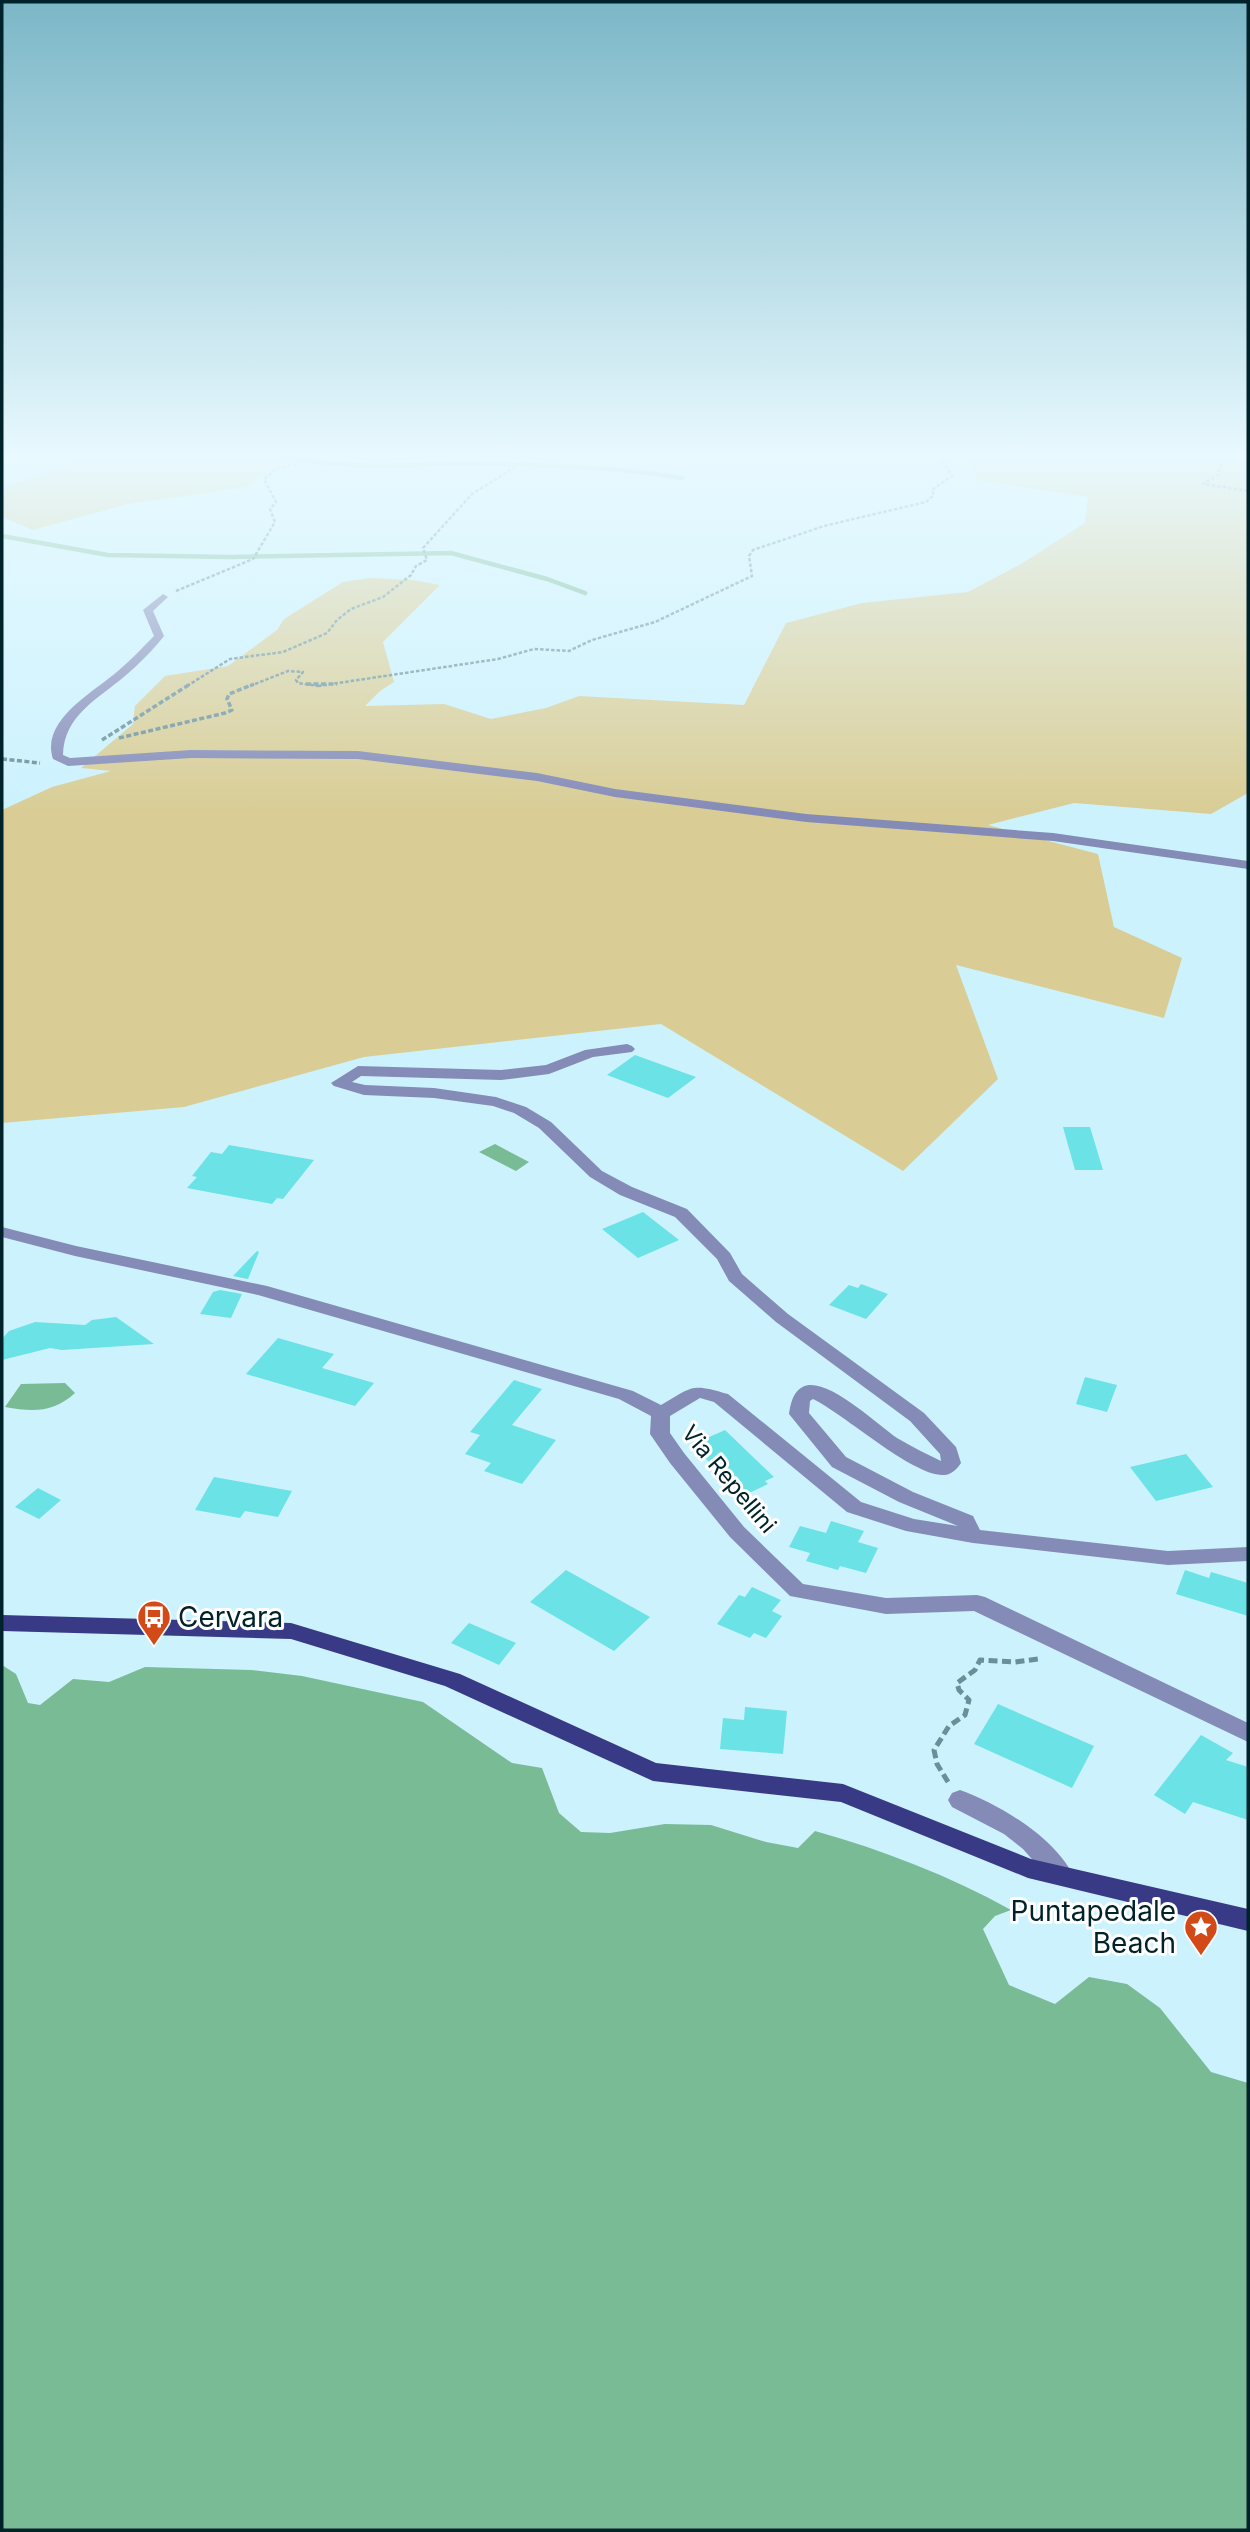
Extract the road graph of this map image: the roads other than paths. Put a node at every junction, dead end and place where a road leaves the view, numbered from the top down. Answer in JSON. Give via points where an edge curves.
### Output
{"nodes":[{"id":1,"x":163,"y":597,"type":"road end"},
{"id":2,"x":1248,"y":865,"type":"edge"},
{"id":3,"x":627,"y":1049,"type":"dead end"},
{"id":4,"x":2,"y":1232,"type":"edge"},
{"id":5,"x":661,"y":1413,"type":"junction"},
{"id":6,"x":973,"y":1536,"type":"junction"},
{"id":7,"x":1248,"y":1553,"type":"edge"},
{"id":8,"x":2,"y":1623,"type":"edge"},
{"id":9,"x":1248,"y":1733,"type":"edge"},
{"id":10,"x":960,"y":1800,"type":"road end"},
{"id":11,"x":1061,"y":1875,"type":"junction"},
{"id":12,"x":1248,"y":1920,"type":"edge"}],
"edges":[{"from":1,"to":2,"type":"street","via":[[148,610],[159,636],[120,674],[85,699],[55,746],[57,757],[68,762],[191,754],[358,755],[806,818],[1053,837]]},
{"from":3,"to":6,"type":"street","via":[[590,1053],[549,1069],[501,1074],[358,1071],[340,1083],[364,1090],[496,1102],[520,1110],[557,1135],[596,1174],[681,1213],[724,1257],[735,1277],[782,1318],[917,1417],[949,1451],[951,1463],[943,1469],[925,1462],[830,1397],[811,1391],[801,1399],[799,1414],[827,1451],[906,1497],[966,1521]]},
{"from":4,"to":5,"type":"street","via":[[330,1309],[626,1395]]},
{"from":5,"to":6,"type":"street","name":"Via Repellini","via":[[698,1391],[721,1398],[854,1507],[912,1526]]},
{"from":5,"to":9,"type":"street","name":"Via Repellini","via":[[660,1434],[677,1458],[737,1532],[797,1591],[886,1606],[977,1603]]},
{"from":6,"to":7,"type":"street","name":"Via Repellini","via":[[1168,1558]]},
{"from":8,"to":11,"type":"main road","via":[[291,1631],[452,1680],[653,1772],[843,1793],[1028,1868]]},
{"from":10,"to":11,"type":"street","via":[[1021,1835]]},
{"from":11,"to":12,"type":"main road"}]}
